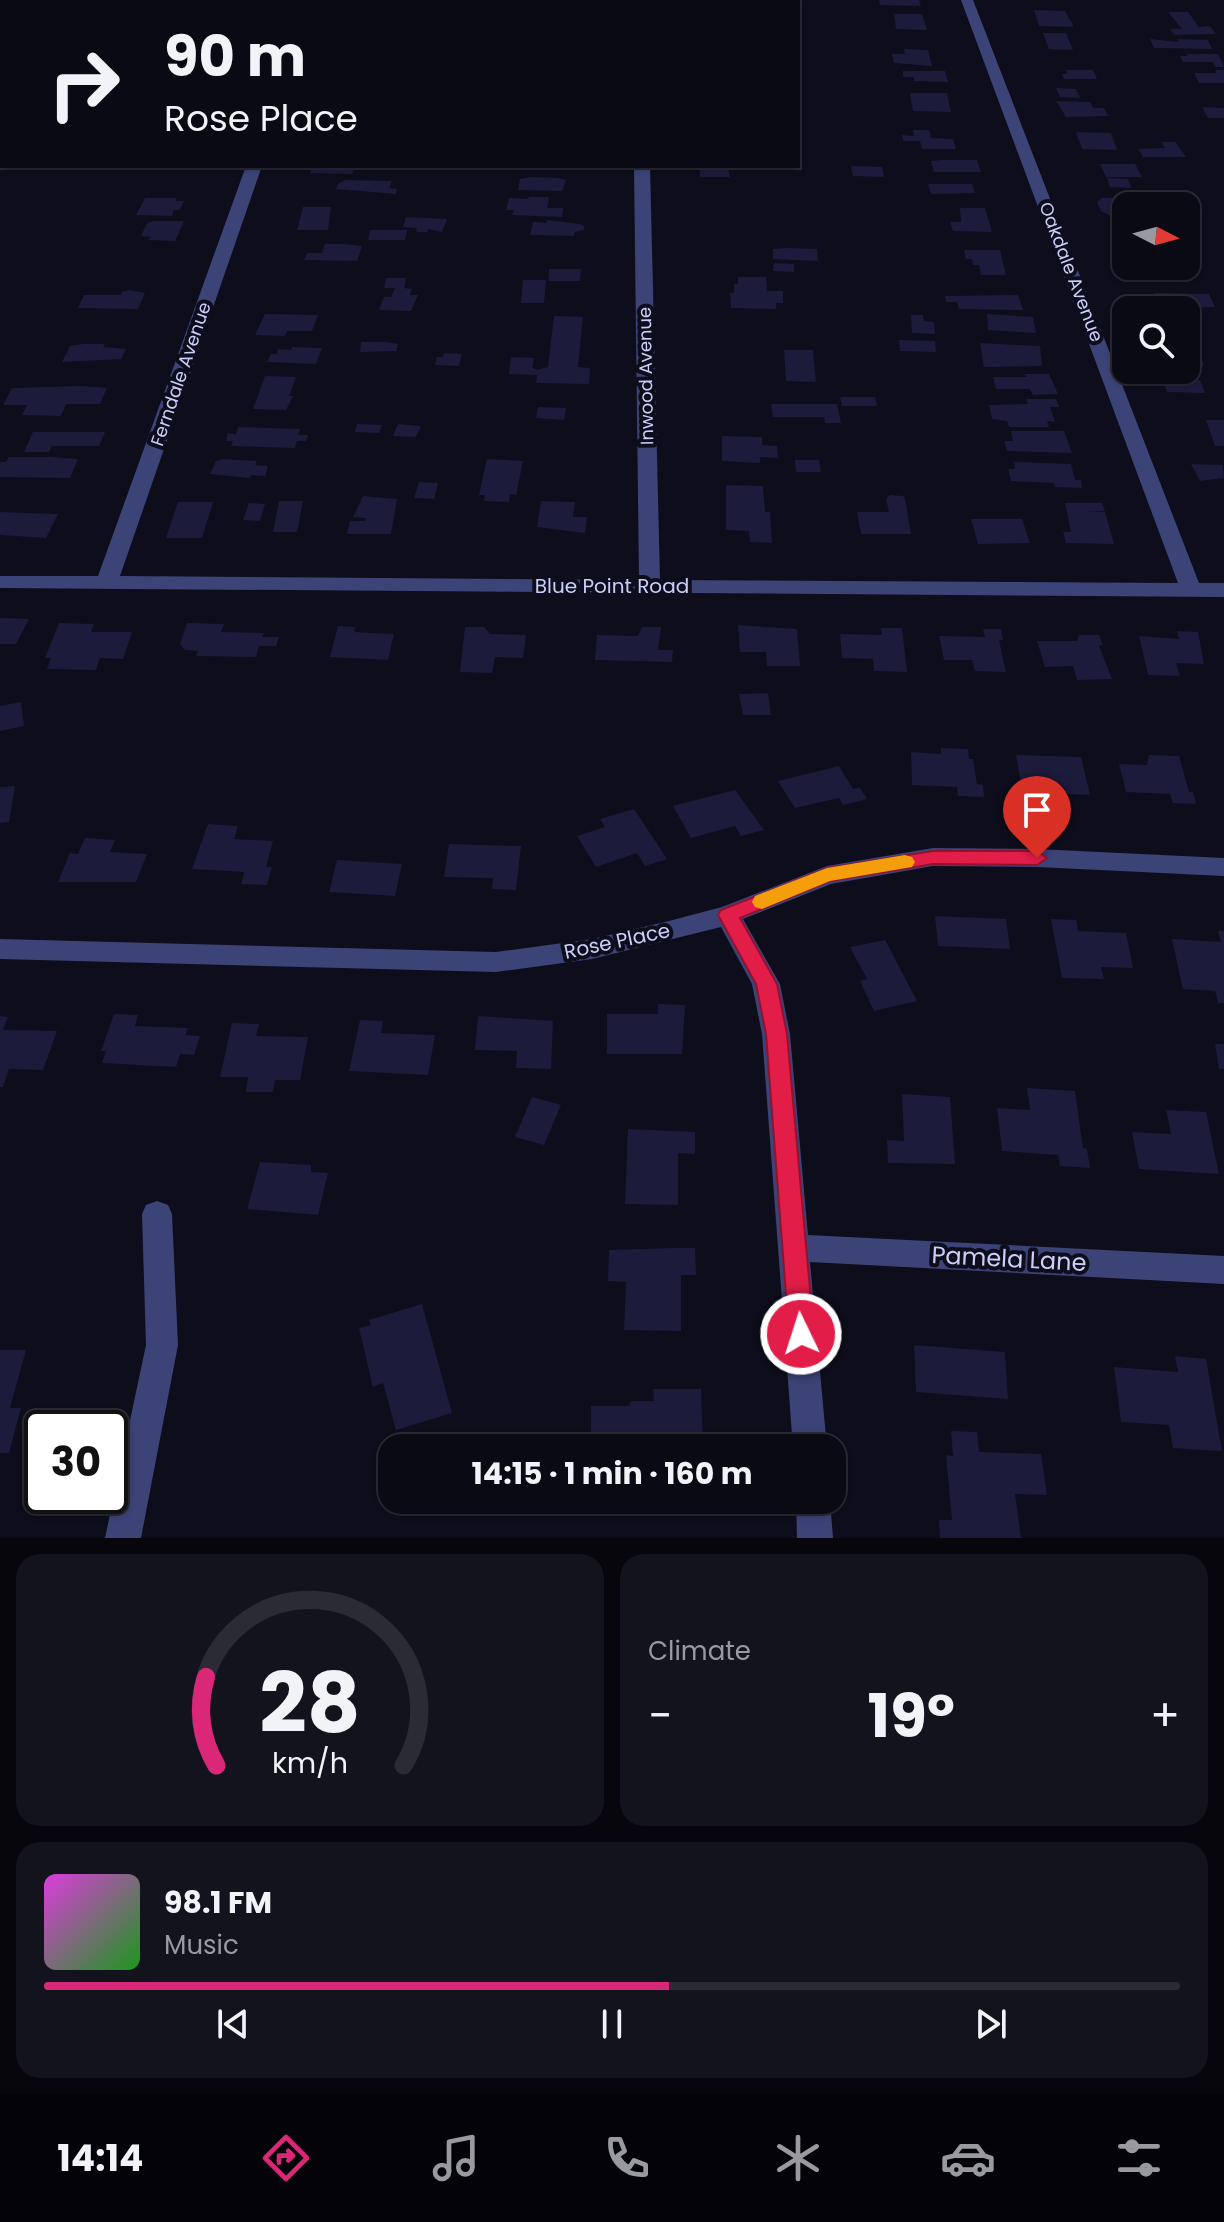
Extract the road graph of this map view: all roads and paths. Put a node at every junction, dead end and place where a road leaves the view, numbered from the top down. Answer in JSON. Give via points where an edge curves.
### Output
{"nodes":[{"id":1,"x":967,"y":0,"type":"edge"},
{"id":2,"x":253,"y":168,"type":"edge"},
{"id":3,"x":642,"y":168,"type":"edge"},
{"id":4,"x":0,"y":582,"type":"edge"},
{"id":5,"x":107,"y":582,"type":"junction"},
{"id":6,"x":650,"y":587,"type":"junction"},
{"id":7,"x":1191,"y":589,"type":"junction"},
{"id":8,"x":1224,"y":590,"type":"edge"},
{"id":9,"x":1224,"y":867,"type":"edge"},
{"id":10,"x":728,"y":915,"type":"junction"},
{"id":11,"x":0,"y":949,"type":"edge"},
{"id":12,"x":157,"y":1214,"type":"dead end"},
{"id":13,"x":795,"y":1248,"type":"junction"},
{"id":14,"x":1224,"y":1270,"type":"edge"},
{"id":15,"x":809,"y":1434,"type":"edge"},
{"id":16,"x":814,"y":1514,"type":"edge"},
{"id":17,"x":123,"y":1538,"type":"edge"},
{"id":18,"x":815,"y":1538,"type":"edge"}],
"edges":[{"from":1,"to":7,"type":"street","name":"Oakdale Avenue"},
{"from":2,"to":5,"type":"street","name":"Ferndale Avenue"},
{"from":3,"to":6,"type":"street","name":"Inwood Avenue"},
{"from":4,"to":5,"type":"street","name":"Blue Point Road"},
{"from":5,"to":6,"type":"street","name":"Blue Point Road"},
{"from":6,"to":7,"type":"street","name":"Blue Point Road"},
{"from":7,"to":8,"type":"street","name":"Blue Point Road"},
{"from":9,"to":10,"type":"street","name":"Rose Place","via":[[933,857],[827,875]]},
{"from":10,"to":11,"type":"street","name":"Rose Place","via":[[592,949],[496,962]]},
{"from":10,"to":13,"type":"street","via":[[766,984],[774,1021]]},
{"from":12,"to":17,"type":"street","via":[[162,1345]]},
{"from":13,"to":14,"type":"street","name":"Pamela Lane"},
{"from":13,"to":15,"type":"street"},
{"from":16,"to":18,"type":"street"}]}
